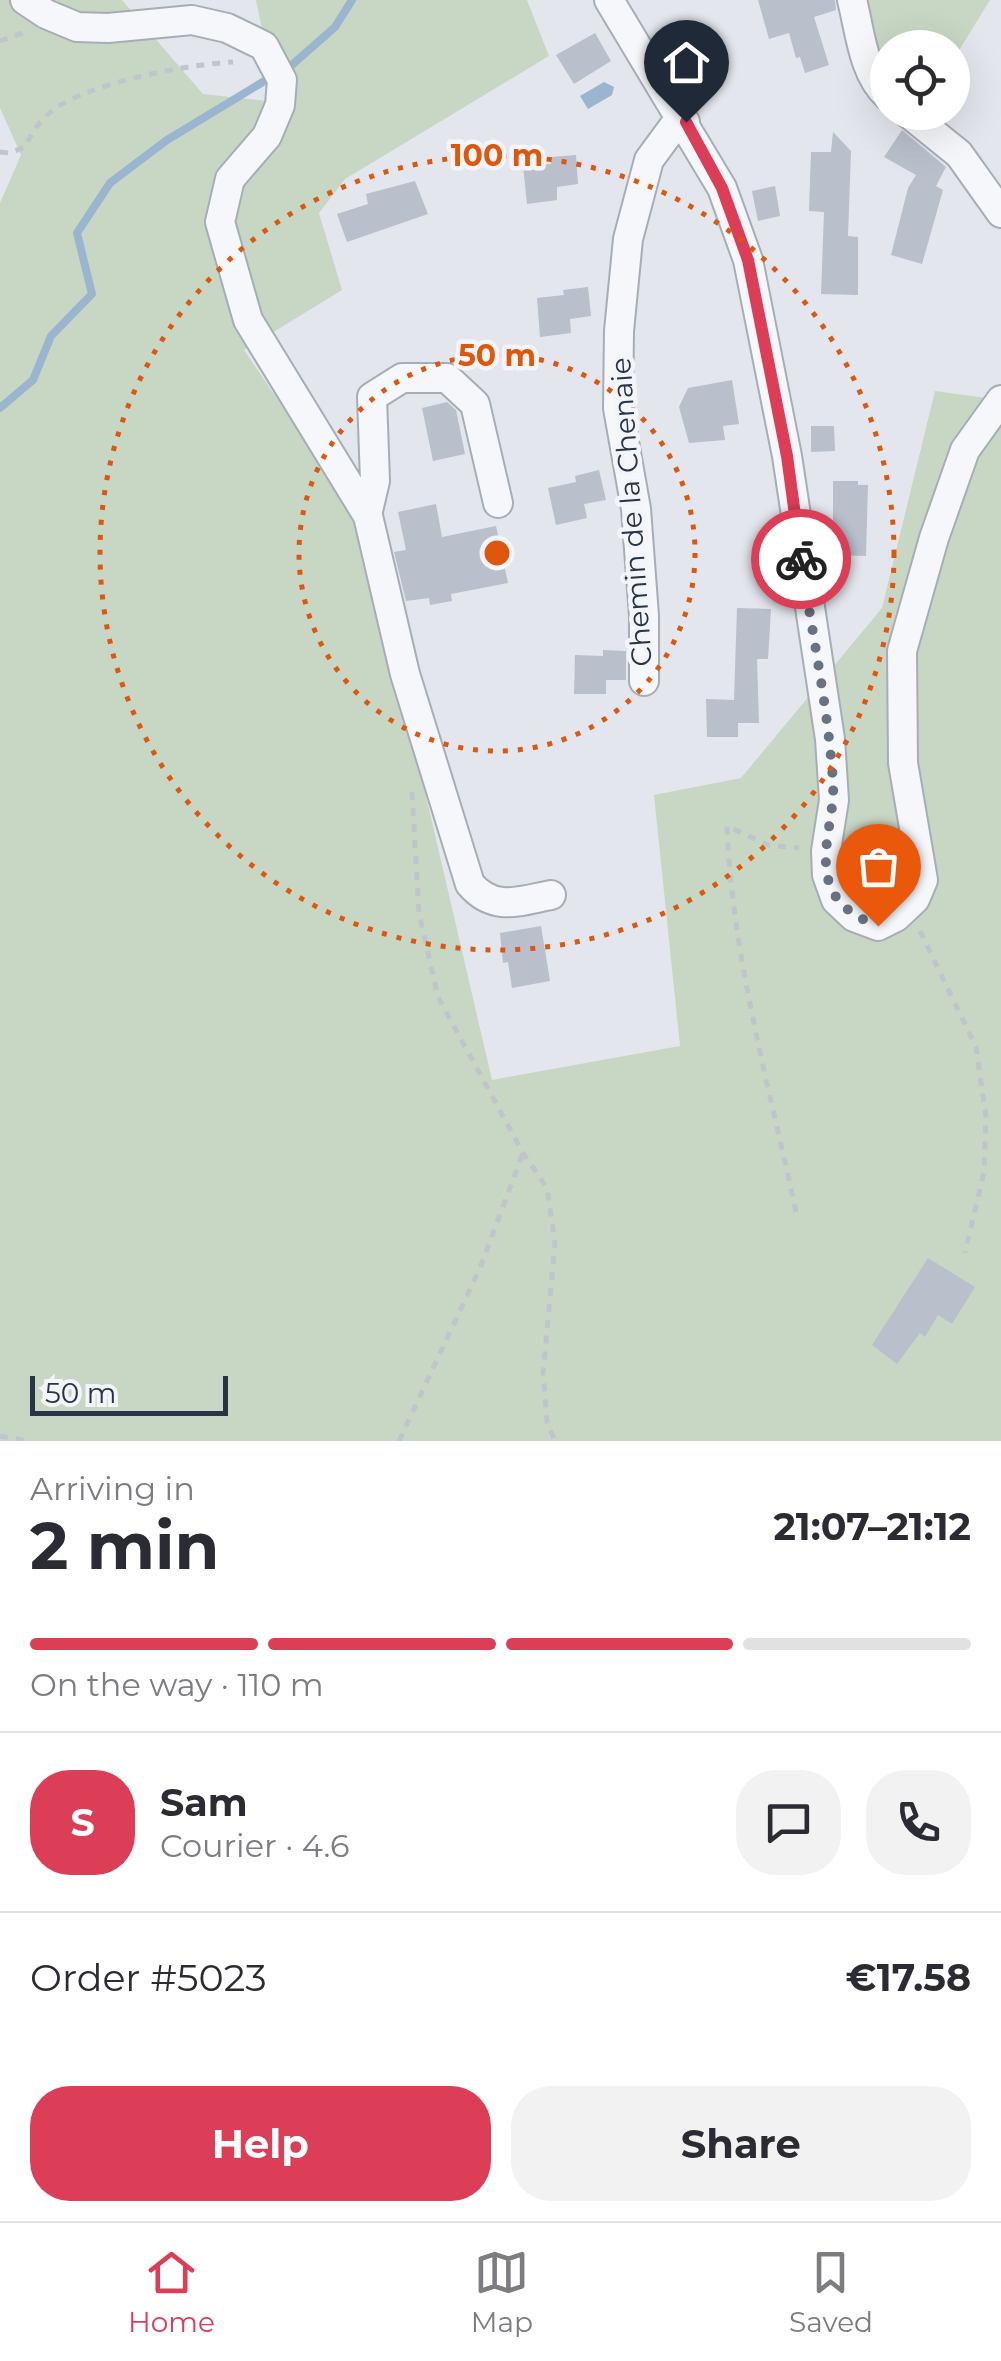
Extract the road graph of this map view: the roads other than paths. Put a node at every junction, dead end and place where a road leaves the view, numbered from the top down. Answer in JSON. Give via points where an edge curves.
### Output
{"nodes":[{"id":1,"x":26,"y":0,"type":"edge"},
{"id":2,"x":609,"y":0,"type":"edge"},
{"id":3,"x":852,"y":0,"type":"edge"},
{"id":4,"x":870,"y":70,"type":"edge"},
{"id":5,"x":686,"y":122,"type":"junction"},
{"id":6,"x":929,"y":130,"type":"edge"},
{"id":7,"x":1001,"y":213,"type":"edge"},
{"id":8,"x":1001,"y":400,"type":"edge"},
{"id":9,"x":498,"y":503,"type":"dead end"},
{"id":10,"x":367,"y":514,"type":"junction"},
{"id":11,"x":644,"y":681,"type":"dead end"},
{"id":12,"x":551,"y":895,"type":"dead end"}],
"edges":[{"from":1,"to":10,"type":"street","via":[[77,26],[192,20],[264,46],[282,80],[280,105],[267,136],[230,179],[220,222],[248,320]]},
{"from":2,"to":5,"type":"street"},
{"from":3,"to":4,"type":"street"},
{"from":5,"to":8,"type":"street","via":[[722,188],[748,260],[787,456],[830,739],[834,800],[827,876],[836,900],[878,926],[916,899],[923,880],[902,763],[902,651],[965,450]]},
{"from":5,"to":11,"type":"street","name":"Chemin de la Chenaie","via":[[674,126],[648,160],[628,239],[619,331],[618,408],[636,509]]},
{"from":6,"to":7,"type":"street","via":[[959,154]]},
{"from":9,"to":10,"type":"street","via":[[475,404],[447,378],[402,378],[372,397],[374,481]]},
{"from":10,"to":12,"type":"street","via":[[405,674],[470,884],[494,902]]}]}
